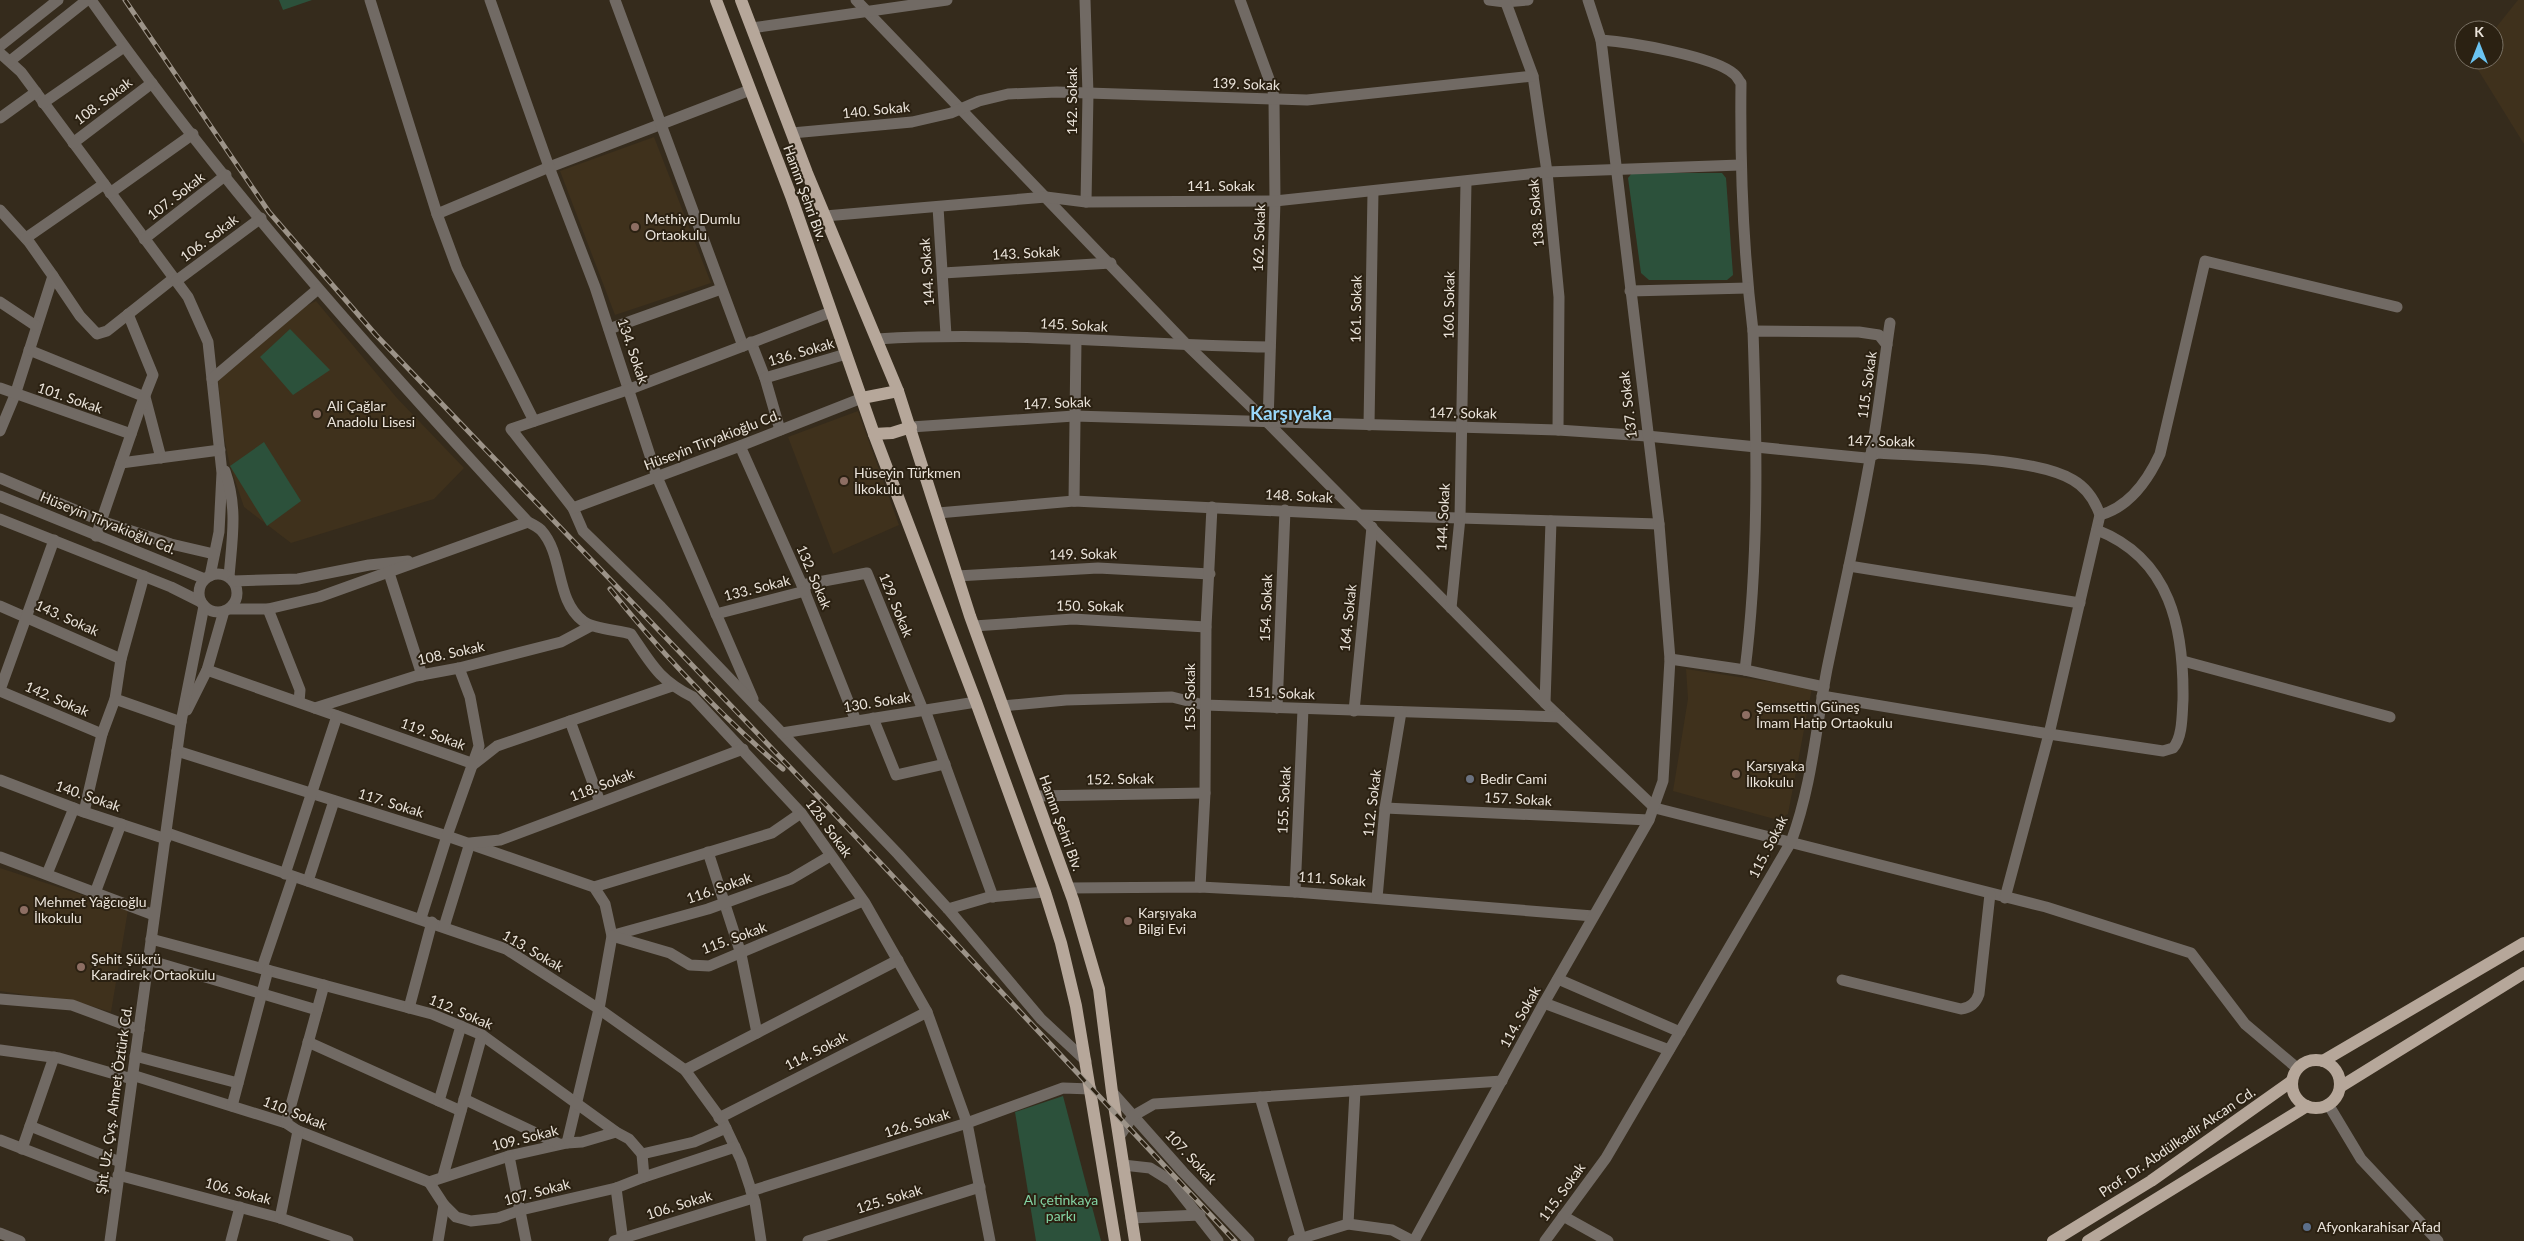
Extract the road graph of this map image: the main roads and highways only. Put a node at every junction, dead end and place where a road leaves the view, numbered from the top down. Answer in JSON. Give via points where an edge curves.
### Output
{"nodes":[{"id":1,"x":716,"y":0,"type":"edge"},
{"id":2,"x":741,"y":0,"type":"edge"},
{"id":3,"x":898,"y":391,"type":"junction"},
{"id":4,"x":862,"y":398,"type":"junction"},
{"id":5,"x":911,"y":427,"type":"junction"},
{"id":6,"x":874,"y":434,"type":"junction"},
{"id":7,"x":2524,"y":943,"type":"edge"},
{"id":8,"x":2524,"y":973,"type":"edge"},
{"id":9,"x":2323,"y":1061,"type":"junction"},
{"id":10,"x":2292,"y":1081,"type":"junction"},
{"id":11,"x":2340,"y":1087,"type":"junction"},
{"id":12,"x":2307,"y":1106,"type":"junction"},
{"id":13,"x":1115,"y":1241,"type":"edge"},
{"id":14,"x":1136,"y":1241,"type":"edge"},
{"id":15,"x":2053,"y":1241,"type":"edge"},
{"id":16,"x":2088,"y":1241,"type":"edge"}],
"edges":[{"from":1,"to":4,"type":"main road","name":"Hamm Şehri Blv."},
{"from":2,"to":3,"type":"main road","name":"Hamm Şehri Blv.","via":[[825,216]]},
{"from":3,"to":4,"type":"main road"},
{"from":3,"to":5,"type":"main road","name":"Hamm Şehri Blv."},
{"from":4,"to":6,"type":"main road","name":"Hamm Şehri Blv."},
{"from":5,"to":6,"type":"main road"},
{"from":5,"to":14,"type":"main road","name":"Hamm Şehri Blv.","via":[[974,626],[1068,888],[1098,989]]},
{"from":6,"to":13,"type":"main road","name":"Hamm Şehri Blv.","via":[[976,702],[1061,943],[1086,1061]]},
{"from":7,"to":9,"type":"main road"},
{"from":8,"to":11,"type":"main road"},
{"from":9,"to":10,"type":"main road","via":[[2309,1060],[2297,1068]]},
{"from":9,"to":11,"type":"main road","via":[[2338,1074]]},
{"from":10,"to":12,"type":"main road","via":[[2295,1096]]},
{"from":10,"to":15,"type":"main road","name":"Prof. Dr. Abdülkadir Akcan Cd.","via":[[2151,1181]]},
{"from":11,"to":12,"type":"main road","via":[[2328,1104],[2314,1108]]},
{"from":12,"to":16,"type":"main road"}]}
